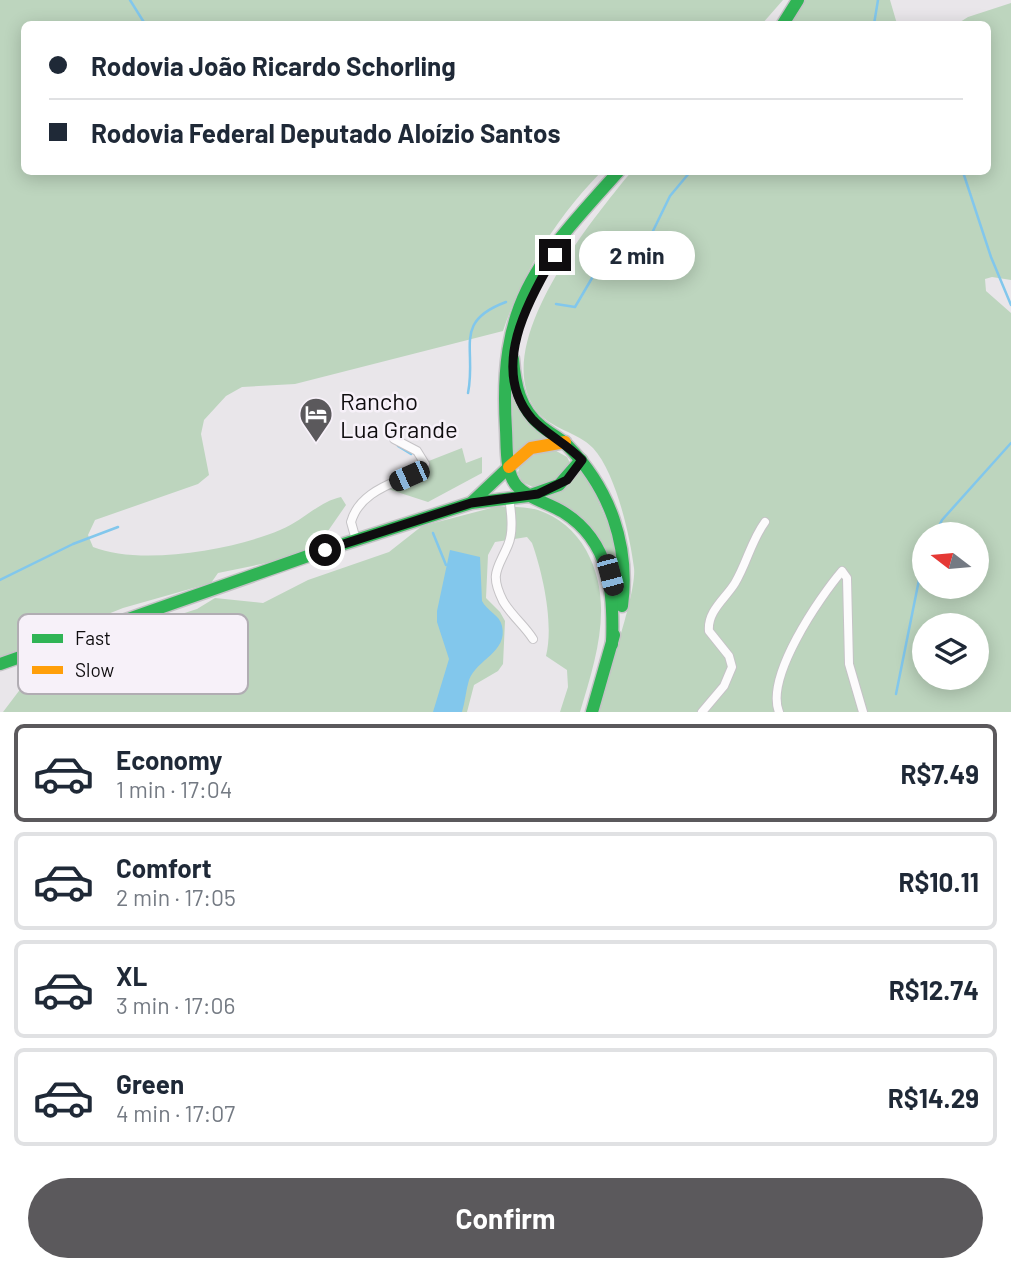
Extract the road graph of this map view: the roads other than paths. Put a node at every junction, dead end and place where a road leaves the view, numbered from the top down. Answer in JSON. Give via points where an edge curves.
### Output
{"nodes":[{"id":1,"x":798,"y":0,"type":"edge"},
{"id":2,"x":785,"y":21,"type":"edge"},
{"id":3,"x":615,"y":175,"type":"edge"},
{"id":4,"x":575,"y":221,"type":"junction"},
{"id":5,"x":394,"y":439,"type":"dead end"},
{"id":6,"x":565,"y":442,"type":"junction"},
{"id":7,"x":582,"y":460,"type":"junction"},
{"id":8,"x":509,"y":467,"type":"junction"},
{"id":9,"x":528,"y":496,"type":"junction"},
{"id":10,"x":509,"y":497,"type":"junction"},
{"id":11,"x":471,"y":503,"type":"junction"},
{"id":12,"x":765,"y":522,"type":"dead end"},
{"id":13,"x":356,"y":540,"type":"junction"},
{"id":14,"x":144,"y":614,"type":"edge"},
{"id":15,"x":533,"y":639,"type":"dead end"},
{"id":16,"x":612,"y":643,"type":"junction"},
{"id":17,"x":18,"y":658,"type":"edge"},
{"id":18,"x":0,"y":664,"type":"edge"},
{"id":19,"x":592,"y":712,"type":"edge"},
{"id":20,"x":702,"y":712,"type":"edge"},
{"id":21,"x":779,"y":712,"type":"edge"},
{"id":22,"x":863,"y":712,"type":"edge"}],
"edges":[{"from":1,"to":2,"type":"main road"},
{"from":3,"to":4,"type":"main road"},
{"from":4,"to":6,"type":"main road","via":[[532,293],[513,358],[521,402],[534,421]]},
{"from":4,"to":8,"type":"main road","via":[[535,275],[508,343],[503,397]]},
{"from":5,"to":13,"type":"street","via":[[417,451],[425,464],[360,504],[351,522]]},
{"from":6,"to":7,"type":"main road"},
{"from":6,"to":8,"type":"main road","via":[[531,448]]},
{"from":7,"to":9,"type":"main road","via":[[567,480]]},
{"from":7,"to":16,"type":"main road","via":[[609,505],[625,571],[623,602]]},
{"from":8,"to":9,"type":"main road","via":[[517,487]]},
{"from":8,"to":11,"type":"main road"},
{"from":9,"to":10,"type":"main road"},
{"from":9,"to":16,"type":"main road","via":[[562,511],[582,525],[598,545],[614,589]]},
{"from":10,"to":11,"type":"main road"},
{"from":10,"to":15,"type":"street","via":[[510,535],[496,575],[505,605]]},
{"from":11,"to":13,"type":"main road"},
{"from":12,"to":20,"type":"street","via":[[736,581],[711,616],[709,631],[732,667]]},
{"from":13,"to":14,"type":"main road"},
{"from":16,"to":19,"type":"main road"},
{"from":17,"to":18,"type":"main road"},
{"from":21,"to":22,"type":"street","via":[[776,696],[788,654],[842,571],[847,578],[849,664]]}]}
